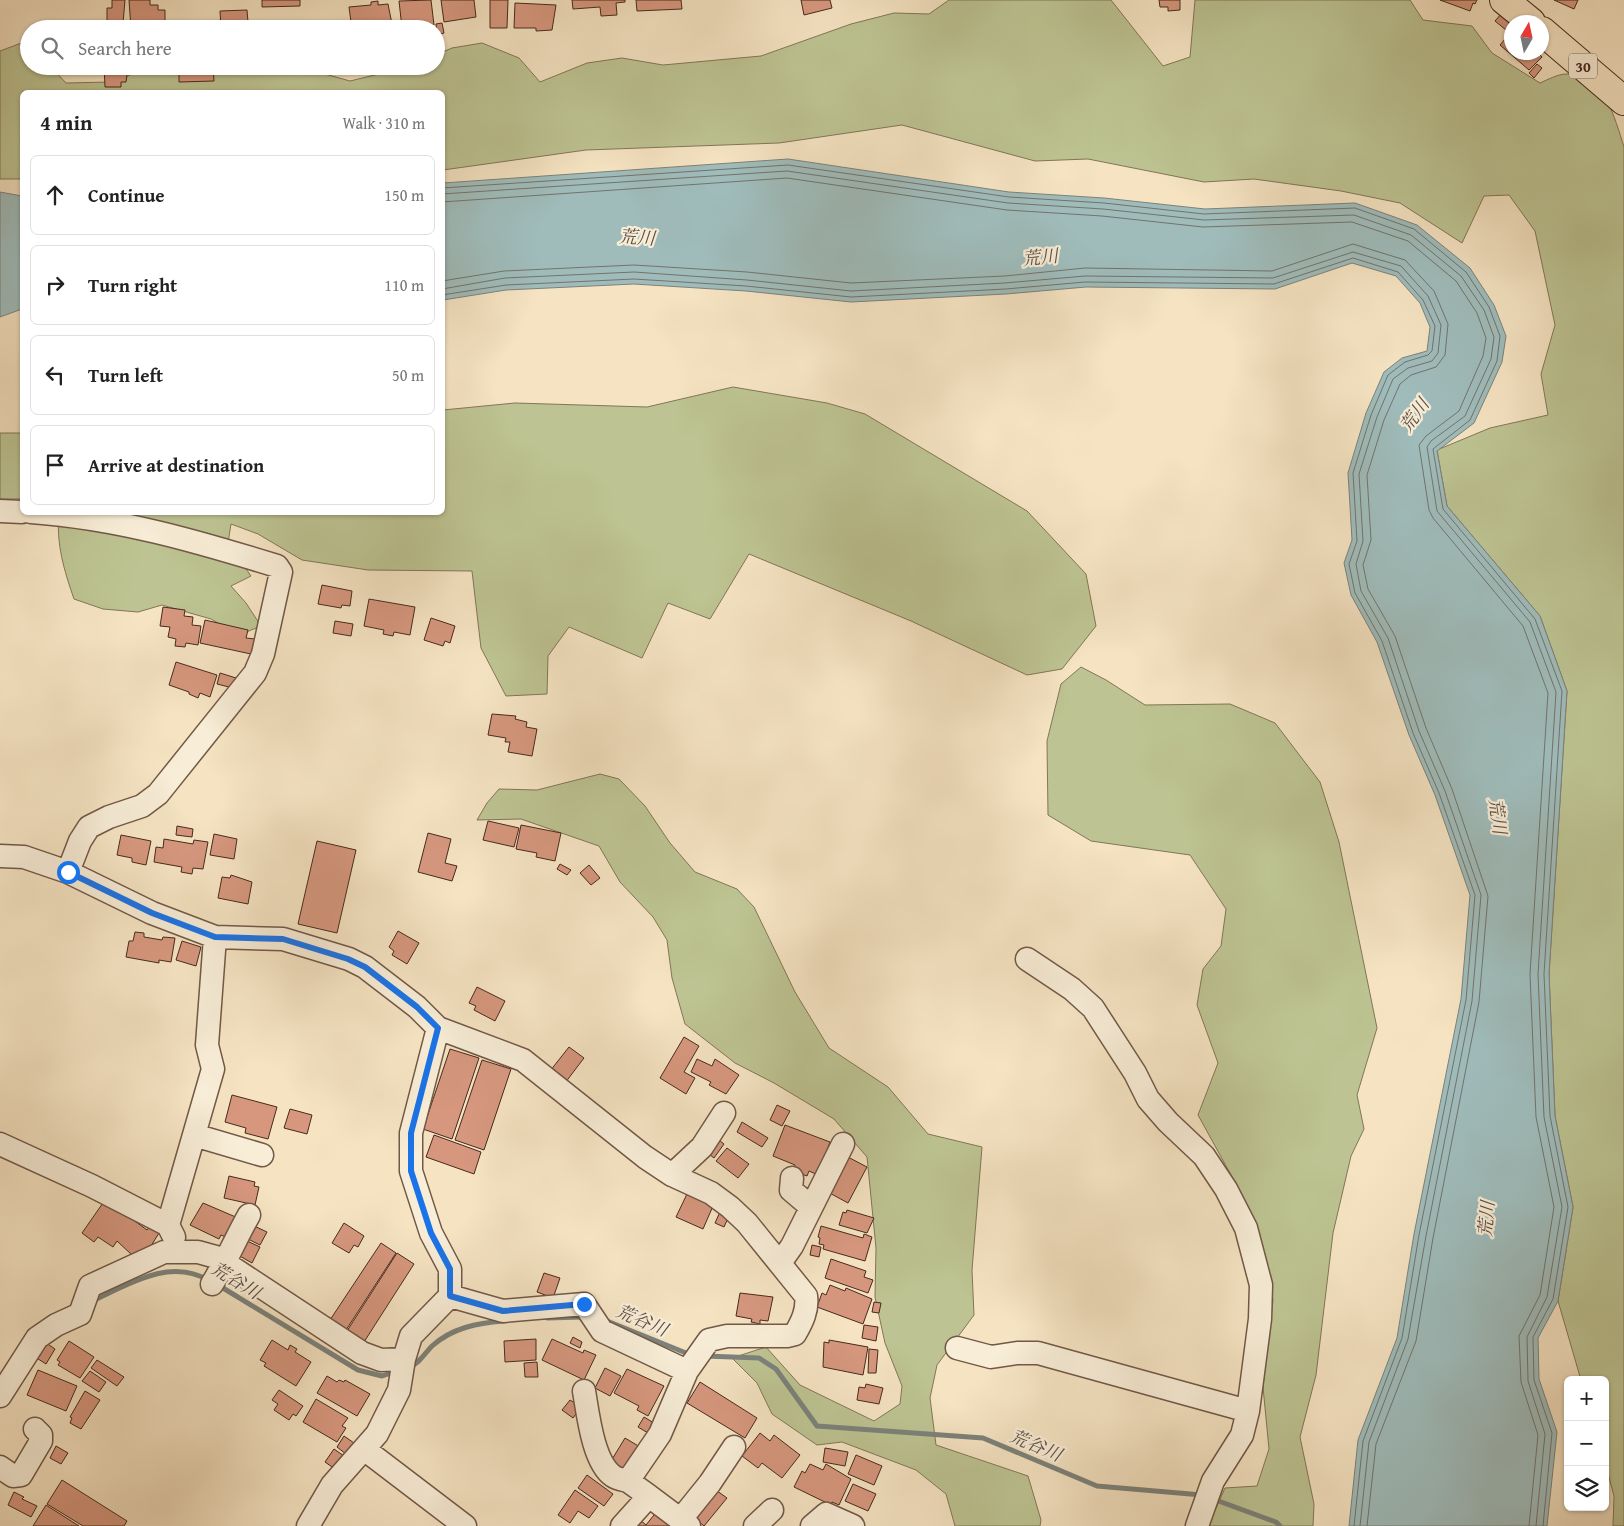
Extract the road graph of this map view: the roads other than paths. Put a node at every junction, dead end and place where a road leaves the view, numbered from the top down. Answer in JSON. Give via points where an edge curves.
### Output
{"nodes":[{"id":1,"x":1504,"y":0,"type":"edge"},
{"id":2,"x":1522,"y":15,"type":"edge"},
{"id":3,"x":1549,"y":37,"type":"edge"},
{"id":4,"x":1624,"y":101,"type":"edge"},
{"id":5,"x":0,"y":510,"type":"edge"},
{"id":6,"x":20,"y":512,"type":"edge"},
{"id":7,"x":62,"y":515,"type":"edge"},
{"id":8,"x":0,"y":856,"type":"edge"},
{"id":9,"x":68,"y":872,"type":"junction"},
{"id":10,"x":215,"y":937,"type":"junction"},
{"id":11,"x":1027,"y":959,"type":"dead end"},
{"id":12,"x":438,"y":1028,"type":"junction"},
{"id":13,"x":724,"y":1114,"type":"dead end"},
{"id":14,"x":194,"y":1135,"type":"junction"},
{"id":15,"x":0,"y":1144,"type":"edge"},
{"id":16,"x":843,"y":1144,"type":"dead end"},
{"id":17,"x":262,"y":1155,"type":"dead end"},
{"id":18,"x":672,"y":1176,"type":"junction"},
{"id":19,"x":792,"y":1178,"type":"dead end"},
{"id":20,"x":811,"y":1207,"type":"junction"},
{"id":21,"x":249,"y":1215,"type":"dead end"},
{"id":22,"x":168,"y":1225,"type":"junction"},
{"id":23,"x":181,"y":1251,"type":"junction"},
{"id":24,"x":226,"y":1263,"type":"junction"},
{"id":25,"x":780,"y":1263,"type":"junction"},
{"id":26,"x":212,"y":1284,"type":"dead end"},
{"id":27,"x":450,"y":1296,"type":"junction"},
{"id":28,"x":957,"y":1348,"type":"dead end"},
{"id":29,"x":404,"y":1359,"type":"junction"},
{"id":30,"x":687,"y":1372,"type":"junction"},
{"id":31,"x":584,"y":1391,"type":"dead end"},
{"id":32,"x":0,"y":1396,"type":"edge"},
{"id":33,"x":1248,"y":1411,"type":"junction"},
{"id":34,"x":34,"y":1428,"type":"dead end"},
{"id":35,"x":734,"y":1447,"type":"dead end"},
{"id":36,"x":364,"y":1449,"type":"junction"},
{"id":37,"x":0,"y":1467,"type":"edge"},
{"id":38,"x":628,"y":1482,"type":"junction"},
{"id":39,"x":649,"y":1496,"type":"junction"},
{"id":40,"x":772,"y":1510,"type":"dead end"},
{"id":41,"x":685,"y":1522,"type":"edge"},
{"id":42,"x":308,"y":1526,"type":"edge"},
{"id":43,"x":465,"y":1526,"type":"edge"},
{"id":44,"x":622,"y":1526,"type":"edge"},
{"id":45,"x":755,"y":1526,"type":"edge"},
{"id":46,"x":812,"y":1526,"type":"edge"},
{"id":47,"x":853,"y":1526,"type":"edge"},
{"id":48,"x":1197,"y":1526,"type":"edge"}],
"edges":[{"from":1,"to":2,"type":"main road"},
{"from":3,"to":4,"type":"main road","number":"30"},
{"from":5,"to":6,"type":"street"},
{"from":7,"to":9,"type":"street","via":[[93,518],[182,537],[277,566],[280,572],[263,654],[255,672],[158,794],[142,806],[89,827]]},
{"from":8,"to":9,"type":"street","via":[[24,857]]},
{"from":9,"to":10,"type":"street","via":[[152,913]]},
{"from":10,"to":12,"type":"street","via":[[283,939],[348,959],[365,967]]},
{"from":10,"to":14,"type":"street","via":[[207,1045],[213,1069]]},
{"from":11,"to":33,"type":"street","via":[[1072,989],[1093,1008],[1148,1099],[1204,1156],[1246,1228],[1261,1285]]},
{"from":12,"to":18,"type":"street","via":[[523,1060]]},
{"from":12,"to":27,"type":"street","via":[[411,1133],[411,1171],[431,1233],[450,1269]]},
{"from":13,"to":18,"type":"street","via":[[702,1147]]},
{"from":14,"to":17,"type":"street"},
{"from":14,"to":22,"type":"street"},
{"from":15,"to":22,"type":"street"},
{"from":16,"to":20,"type":"street"},
{"from":18,"to":25,"type":"street","via":[[711,1193],[730,1207]]},
{"from":19,"to":20,"type":"street","via":[[791,1190]]},
{"from":20,"to":25,"type":"street"},
{"from":21,"to":24,"type":"street"},
{"from":22,"to":23,"type":"street"},
{"from":23,"to":24,"type":"street","via":[[198,1252]]},
{"from":23,"to":32,"type":"street","via":[[147,1258],[90,1286],[80,1314],[38,1338]]},
{"from":24,"to":26,"type":"street"},
{"from":24,"to":29,"type":"street","via":[[362,1353],[381,1360]]},
{"from":25,"to":30,"type":"street","via":[[806,1296],[802,1323],[795,1334],[727,1336],[709,1340]]},
{"from":27,"to":29,"type":"street","via":[[411,1336]]},
{"from":27,"to":30,"type":"street","via":[[503,1311],[584,1304],[602,1331]]},
{"from":28,"to":33,"type":"street","via":[[991,1358],[1038,1353]]},
{"from":29,"to":36,"type":"street","via":[[399,1390],[377,1434]]},
{"from":30,"to":38,"type":"street","via":[[660,1434]]},
{"from":31,"to":38,"type":"street","via":[[591,1430],[601,1460],[613,1476]]},
{"from":33,"to":48,"type":"street","via":[[1242,1435],[1213,1481]]},
{"from":34,"to":37,"type":"street","via":[[41,1435],[41,1442],[21,1475],[13,1476]]},
{"from":35,"to":41,"type":"street"},
{"from":36,"to":42,"type":"street","via":[[332,1486]]},
{"from":36,"to":43,"type":"street"},
{"from":38,"to":39,"type":"street"},
{"from":39,"to":41,"type":"street"},
{"from":39,"to":44,"type":"street"},
{"from":40,"to":45,"type":"street"},
{"from":46,"to":47,"type":"street","via":[[826,1514]]}]}
